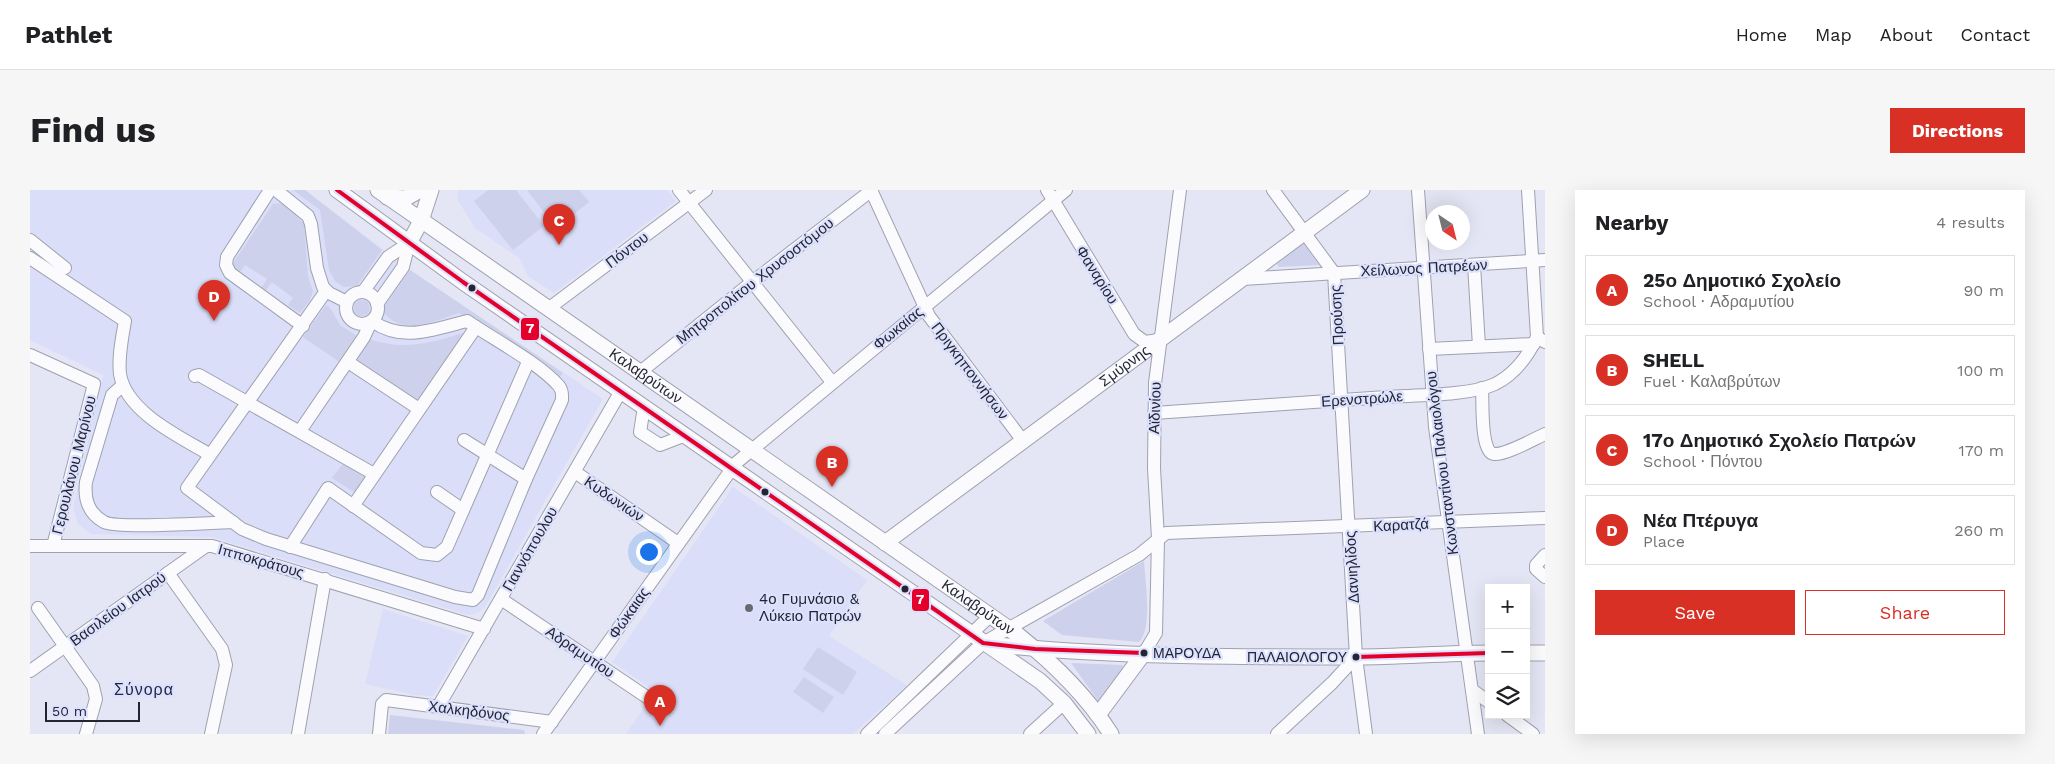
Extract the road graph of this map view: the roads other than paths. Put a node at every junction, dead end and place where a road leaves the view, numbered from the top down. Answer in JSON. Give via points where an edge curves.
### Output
{"nodes":[{"id":1,"x":270,"y":190,"type":"edge"},
{"id":2,"x":276,"y":190,"type":"edge"},
{"id":3,"x":337,"y":190,"type":"edge"},
{"id":4,"x":420,"y":190,"type":"edge"},
{"id":5,"x":431,"y":190,"type":"edge"},
{"id":6,"x":679,"y":190,"type":"edge"},
{"id":7,"x":706,"y":190,"type":"edge"},
{"id":8,"x":872,"y":190,"type":"edge"},
{"id":9,"x":1066,"y":190,"type":"edge"},
{"id":10,"x":1180,"y":190,"type":"edge"},
{"id":11,"x":1273,"y":190,"type":"edge"},
{"id":12,"x":1362,"y":190,"type":"edge"},
{"id":13,"x":1418,"y":190,"type":"edge"},
{"id":14,"x":1528,"y":190,"type":"edge"},
{"id":15,"x":382,"y":193,"type":"edge"},
{"id":16,"x":1050,"y":195,"type":"edge"},
{"id":17,"x":689,"y":203,"type":"junction"},
{"id":18,"x":421,"y":220,"type":"junction"},
{"id":19,"x":1305,"y":232,"type":"junction"},
{"id":20,"x":30,"y":240,"type":"edge"},
{"id":21,"x":408,"y":243,"type":"junction"},
{"id":22,"x":30,"y":258,"type":"edge"},
{"id":23,"x":1539,"y":260,"type":"edge"},
{"id":24,"x":1474,"y":265,"type":"junction"},
{"id":25,"x":65,"y":268,"type":"dead end"},
{"id":26,"x":1424,"y":268,"type":"junction"},
{"id":27,"x":1334,"y":273,"type":"junction"},
{"id":28,"x":1242,"y":279,"type":"junction"},
{"id":29,"x":752,"y":282,"type":"junction"},
{"id":30,"x":326,"y":291,"type":"junction"},
{"id":31,"x":364,"y":292,"type":"junction"},
{"id":32,"x":347,"y":302,"type":"junction"},
{"id":33,"x":377,"y":304,"type":"junction"},
{"id":34,"x":924,"y":306,"type":"junction"},
{"id":35,"x":548,"y":309,"type":"junction"},
{"id":36,"x":372,"y":321,"type":"junction"},
{"id":37,"x":303,"y":326,"type":"junction"},
{"id":38,"x":476,"y":327,"type":"junction"},
{"id":39,"x":1159,"y":340,"type":"junction"},
{"id":40,"x":1539,"y":341,"type":"edge"},
{"id":41,"x":1478,"y":346,"type":"junction"},
{"id":42,"x":1429,"y":349,"type":"junction"},
{"id":43,"x":30,"y":355,"type":"edge"},
{"id":44,"x":348,"y":362,"type":"junction"},
{"id":45,"x":528,"y":362,"type":"junction"},
{"id":46,"x":639,"y":373,"type":"junction"},
{"id":47,"x":194,"y":376,"type":"dead end"},
{"id":48,"x":832,"y":382,"type":"junction"},
{"id":49,"x":123,"y":385,"type":"junction"},
{"id":50,"x":1482,"y":388,"type":"junction"},
{"id":51,"x":622,"y":391,"type":"junction"},
{"id":52,"x":1432,"y":394,"type":"junction"},
{"id":53,"x":1341,"y":400,"type":"junction"},
{"id":54,"x":248,"y":402,"type":"junction"},
{"id":55,"x":644,"y":407,"type":"junction"},
{"id":56,"x":419,"y":409,"type":"junction"},
{"id":57,"x":1154,"y":413,"type":"junction"},
{"id":58,"x":300,"y":431,"type":"junction"},
{"id":59,"x":1545,"y":434,"type":"edge"},
{"id":60,"x":686,"y":435,"type":"junction"},
{"id":61,"x":464,"y":440,"type":"dead end"},
{"id":62,"x":1023,"y":441,"type":"junction"},
{"id":63,"x":750,"y":449,"type":"junction"},
{"id":64,"x":209,"y":454,"type":"junction"},
{"id":65,"x":487,"y":455,"type":"junction"},
{"id":66,"x":732,"y":467,"type":"junction"},
{"id":67,"x":574,"y":472,"type":"junction"},
{"id":68,"x":374,"y":474,"type":"junction"},
{"id":69,"x":526,"y":479,"type":"junction"},
{"id":70,"x":437,"y":492,"type":"dead end"},
{"id":71,"x":353,"y":506,"type":"junction"},
{"id":72,"x":463,"y":510,"type":"junction"},
{"id":73,"x":1545,"y":518,"type":"edge"},
{"id":74,"x":232,"y":522,"type":"junction"},
{"id":75,"x":1447,"y":522,"type":"junction"},
{"id":76,"x":1350,"y":527,"type":"junction"},
{"id":77,"x":1162,"y":536,"type":"junction"},
{"id":78,"x":678,"y":543,"type":"junction"},
{"id":79,"x":885,"y":543,"type":"junction"},
{"id":80,"x":30,"y":546,"type":"edge"},
{"id":81,"x":53,"y":546,"type":"junction"},
{"id":82,"x":206,"y":546,"type":"junction"},
{"id":83,"x":290,"y":547,"type":"junction"},
{"id":84,"x":1545,"y":555,"type":"edge"},
{"id":85,"x":168,"y":573,"type":"junction"},
{"id":86,"x":1545,"y":577,"type":"edge"},
{"id":87,"x":325,"y":580,"type":"junction"},
{"id":88,"x":501,"y":600,"type":"junction"},
{"id":89,"x":38,"y":608,"type":"dead end"},
{"id":90,"x":990,"y":616,"type":"junction"},
{"id":91,"x":484,"y":629,"type":"junction"},
{"id":92,"x":1009,"y":629,"type":"junction"},
{"id":93,"x":977,"y":639,"type":"junction"},
{"id":94,"x":64,"y":647,"type":"junction"},
{"id":95,"x":1035,"y":649,"type":"junction"},
{"id":96,"x":1144,"y":653,"type":"junction"},
{"id":97,"x":1467,"y":653,"type":"junction"},
{"id":98,"x":1485,"y":653,"type":"edge"},
{"id":99,"x":1530,"y":653,"type":"edge"},
{"id":100,"x":1545,"y":653,"type":"edge"},
{"id":101,"x":1356,"y":657,"type":"junction"},
{"id":102,"x":595,"y":661,"type":"junction"},
{"id":103,"x":30,"y":672,"type":"edge"},
{"id":104,"x":1472,"y":690,"type":"junction"},
{"id":105,"x":1485,"y":699,"type":"edge"},
{"id":106,"x":1064,"y":703,"type":"junction"},
{"id":107,"x":660,"y":706,"type":"dead end"},
{"id":108,"x":438,"y":707,"type":"junction"},
{"id":109,"x":1098,"y":715,"type":"junction"},
{"id":110,"x":1512,"y":719,"type":"edge"},
{"id":111,"x":552,"y":722,"type":"junction"},
{"id":112,"x":86,"y":734,"type":"edge"},
{"id":113,"x":211,"y":734,"type":"edge"},
{"id":114,"x":298,"y":734,"type":"edge"},
{"id":115,"x":379,"y":734,"type":"edge"},
{"id":116,"x":543,"y":734,"type":"edge"},
{"id":117,"x":867,"y":734,"type":"edge"},
{"id":118,"x":885,"y":734,"type":"edge"},
{"id":119,"x":1030,"y":734,"type":"edge"},
{"id":120,"x":1088,"y":734,"type":"edge"},
{"id":121,"x":1111,"y":734,"type":"edge"},
{"id":122,"x":1277,"y":734,"type":"edge"},
{"id":123,"x":1366,"y":734,"type":"edge"},
{"id":124,"x":1478,"y":734,"type":"edge"},
{"id":125,"x":1533,"y":734,"type":"edge"}],
"edges":[{"from":1,"to":37,"type":"street","via":[[227,257],[226,265],[230,273]]},
{"from":2,"to":30,"type":"street","via":[[310,219],[317,268]]},
{"from":3,"to":21,"type":"main road","name":"Καλαβρύτων"},
{"from":4,"to":15,"type":"main road","via":[[406,198]]},
{"from":5,"to":18,"type":"main road"},
{"from":6,"to":17,"type":"street"},
{"from":7,"to":17,"type":"street","name":"Πόντου"},
{"from":8,"to":29,"type":"street","name":"Μητροπολίτου Χρυσοστόμου"},
{"from":8,"to":34,"type":"street","name":"Πριγκηποννήσων"},
{"from":9,"to":16,"type":"street","name":"Φωκαίας"},
{"from":10,"to":39,"type":"street","name":"Αϊδινίου"},
{"from":11,"to":19,"type":"street","name":"Προύσης"},
{"from":12,"to":19,"type":"main road","name":"Σμύρνης"},
{"from":13,"to":26,"type":"street","name":"Κωνσταντίνου Παλαιολόγου"},
{"from":14,"to":23,"type":"street"},
{"from":15,"to":18,"type":"main road","name":"Καλαβρύτων"},
{"from":16,"to":34,"type":"street","name":"Φωκαίας"},
{"from":16,"to":39,"type":"street","name":"Φαναρίου","via":[[1134,334],[1145,342]]},
{"from":17,"to":29,"type":"street"},
{"from":17,"to":35,"type":"street","name":"Πόντου"},
{"from":18,"to":21,"type":"main road"},
{"from":18,"to":35,"type":"main road","name":"Καλαβρύτων"},
{"from":19,"to":27,"type":"street","name":"Προύσης"},
{"from":19,"to":28,"type":"main road","name":"Σμύρνης"},
{"from":20,"to":25,"type":"street"},
{"from":21,"to":31,"type":"street","via":[[388,256]]},
{"from":21,"to":33,"type":"street","via":[[403,267]]},
{"from":21,"to":51,"type":"main road","name":"Καλαβρύτων"},
{"from":22,"to":49,"type":"street","via":[[126,321],[120,362]]},
{"from":23,"to":24,"type":"street","name":"Χείλωνος Πατρέων"},
{"from":23,"to":40,"type":"street"},
{"from":24,"to":26,"type":"street","name":"Χείλωνος Πατρέων"},
{"from":24,"to":41,"type":"street"},
{"from":26,"to":27,"type":"street","name":"Χείλωνος Πατρέων"},
{"from":26,"to":42,"type":"street","name":"Κωνσταντίνου Παλαιολόγου"},
{"from":27,"to":28,"type":"street","name":"Χείλωνος Πατρέων"},
{"from":27,"to":53,"type":"street","name":"Προύσης"},
{"from":28,"to":39,"type":"main road","name":"Σμύρνης"},
{"from":29,"to":46,"type":"street","name":"Μητροπολίτου Χρυσοστόμου"},
{"from":29,"to":48,"type":"street"},
{"from":30,"to":32,"type":"street"},
{"from":30,"to":37,"type":"street"},
{"from":31,"to":32,"type":"street","via":[[354,294]]},
{"from":31,"to":33,"type":"street"},
{"from":32,"to":36,"type":"street","via":[[346,312],[351,321],[361,325]]},
{"from":33,"to":36,"type":"street","via":[[377,314]]},
{"from":34,"to":48,"type":"street","name":"Φωκαίας"},
{"from":34,"to":62,"type":"street","name":"Πριγκηποννήσων"},
{"from":35,"to":46,"type":"main road","name":"Καλαβρύτων"},
{"from":36,"to":38,"type":"street","via":[[406,334],[423,334],[467,321]]},
{"from":36,"to":44,"type":"street"},
{"from":37,"to":54,"type":"street"},
{"from":38,"to":45,"type":"street"},
{"from":38,"to":56,"type":"street"},
{"from":39,"to":57,"type":"street","name":"Αϊδινίου"},
{"from":39,"to":62,"type":"main road","name":"Σμύρνης"},
{"from":40,"to":41,"type":"street"},
{"from":40,"to":50,"type":"street","name":"Ερενστρώλε","via":[[1510,374]]},
{"from":41,"to":42,"type":"street"},
{"from":42,"to":52,"type":"street","name":"Κωνσταντίνου Παλαιολόγου"},
{"from":43,"to":81,"type":"street","name":"Γερουλάνου Μαρίνου","via":[[94,384]]},
{"from":44,"to":56,"type":"street"},
{"from":44,"to":58,"type":"street"},
{"from":45,"to":65,"type":"street"},
{"from":45,"to":69,"type":"street","via":[[559,386],[562,400]]},
{"from":46,"to":63,"type":"main road","name":"Καλαβρύτων"},
{"from":47,"to":54,"type":"street","via":[[199,375]]},
{"from":48,"to":63,"type":"street","name":"Φωκαίας"},
{"from":49,"to":64,"type":"street","via":[[140,409],[166,429]]},
{"from":49,"to":74,"type":"street","via":[[112,396],[86,482],[85,494],[90,510],[110,524]]},
{"from":50,"to":52,"type":"street","name":"Ερενστρώλε"},
{"from":50,"to":59,"type":"street","via":[[1486,447],[1490,452],[1495,454],[1508,450]]},
{"from":51,"to":55,"type":"main road","name":"Καλαβρύτων"},
{"from":51,"to":67,"type":"street","name":"Γιαννόπουλου"},
{"from":52,"to":53,"type":"street","name":"Ερενστρώλε"},
{"from":52,"to":75,"type":"street","name":"Κωνσταντίνου Παλαιολόγου"},
{"from":53,"to":57,"type":"street","name":"Ερενστρώλε"},
{"from":53,"to":76,"type":"street","name":"Δανιηλίδος"},
{"from":54,"to":58,"type":"street"},
{"from":54,"to":64,"type":"street"},
{"from":55,"to":60,"type":"main road","name":"Καλαβρύτων"},
{"from":55,"to":60,"type":"street","via":[[640,432],[660,445]]},
{"from":56,"to":68,"type":"street"},
{"from":57,"to":77,"type":"street","name":"Αϊδινίου"},
{"from":58,"to":68,"type":"street"},
{"from":60,"to":66,"type":"main road","name":"Καλαβρύτων"},
{"from":61,"to":65,"type":"street"},
{"from":62,"to":79,"type":"main road","name":"Σμύρνης"},
{"from":63,"to":66,"type":"street","name":"Φωκαίας"},
{"from":63,"to":79,"type":"main road","name":"Καλαβρύτων"},
{"from":64,"to":74,"type":"street","via":[[188,488]]},
{"from":65,"to":69,"type":"street"},
{"from":65,"to":72,"type":"street"},
{"from":66,"to":78,"type":"street","name":"Φώκαιας"},
{"from":66,"to":93,"type":"main road","name":"Καλαβρύτων"},
{"from":67,"to":78,"type":"street","name":"Κυδωνιών"},
{"from":67,"to":88,"type":"street","name":"Γιαννόπουλου"},
{"from":68,"to":71,"type":"street"},
{"from":69,"to":83,"type":"street","via":[[478,595],[473,600]]},
{"from":70,"to":72,"type":"street"},
{"from":71,"to":72,"type":"street","via":[[421,553],[437,555],[447,547]]},
{"from":71,"to":83,"type":"street","via":[[328,488]]},
{"from":73,"to":75,"type":"street","name":"Καρατζά"},
{"from":74,"to":83,"type":"street","via":[[250,533]]},
{"from":75,"to":76,"type":"street","name":"Καρατζά"},
{"from":75,"to":97,"type":"street","name":"Κωνσταντίνου Παλαιολόγου"},
{"from":76,"to":77,"type":"street","name":"Καρατζά"},
{"from":76,"to":101,"type":"street","name":"Δανιηλίδος"},
{"from":77,"to":92,"type":"street","via":[[1138,555]]},
{"from":77,"to":96,"type":"street","name":"Αϊδινίου","via":[[1156,633]]},
{"from":78,"to":102,"type":"street","name":"Φώκαιας"},
{"from":79,"to":90,"type":"main road","name":"Καλαβρύτων"},
{"from":80,"to":81,"type":"street","name":"Ιπποκράτους"},
{"from":81,"to":82,"type":"street","name":"Ιπποκράτους"},
{"from":82,"to":85,"type":"street","name":"Βασιλείου Ιατρού"},
{"from":82,"to":87,"type":"street","name":"Ιπποκράτους"},
{"from":84,"to":86,"type":"street","via":[[1536,565]]},
{"from":85,"to":94,"type":"street","name":"Βασιλείου Ιατρού"},
{"from":85,"to":113,"type":"street","via":[[225,657]]},
{"from":87,"to":91,"type":"street","name":"Ιπποκράτους"},
{"from":87,"to":114,"type":"street"},
{"from":88,"to":91,"type":"street","name":"Γιαννόπουλου"},
{"from":88,"to":102,"type":"street","name":"Αδραμυτίου"},
{"from":89,"to":94,"type":"street"},
{"from":90,"to":92,"type":"main road","name":"Καλαβρύτων"},
{"from":90,"to":93,"type":"street"},
{"from":91,"to":108,"type":"street","name":"Γιαννόπουλου"},
{"from":92,"to":93,"type":"street"},
{"from":92,"to":95,"type":"main road","name":"Καλαβρύτων"},
{"from":93,"to":95,"type":"main road","name":"Καλαβρύτων"},
{"from":93,"to":106,"type":"main road","via":[[1040,682]]},
{"from":93,"to":117,"type":"street"},
{"from":93,"to":118,"type":"street"},
{"from":94,"to":103,"type":"street","name":"Βασιλείου Ιατρού"},
{"from":94,"to":112,"type":"street","via":[[95,692]]},
{"from":95,"to":96,"type":"main road"},
{"from":95,"to":109,"type":"main road"},
{"from":96,"to":101,"type":"main road"},
{"from":96,"to":109,"type":"main road"},
{"from":97,"to":98,"type":"main road"},
{"from":97,"to":101,"type":"main road"},
{"from":97,"to":104,"type":"street","name":"Κωνσταντίνου Παλαιολόγου"},
{"from":99,"to":100,"type":"main road"},
{"from":101,"to":122,"type":"street","via":[[1332,684]]},
{"from":101,"to":123,"type":"street","name":"Δανιηλίδος"},
{"from":102,"to":107,"type":"street","name":"Αδραμυτίου"},
{"from":102,"to":111,"type":"street","name":"Φώκαιας"},
{"from":104,"to":105,"type":"street"},
{"from":104,"to":124,"type":"street","name":"Κωνσταντίνου Παλαιολόγου"},
{"from":106,"to":119,"type":"street"},
{"from":106,"to":120,"type":"main road"},
{"from":108,"to":111,"type":"street","name":"Χαλκηδόνος"},
{"from":108,"to":115,"type":"street","name":"Χαλκηδόνος","via":[[386,700],[382,704]]},
{"from":109,"to":121,"type":"main road"},
{"from":110,"to":125,"type":"street"},
{"from":111,"to":116,"type":"street","name":"Φώκαιας"}]}
